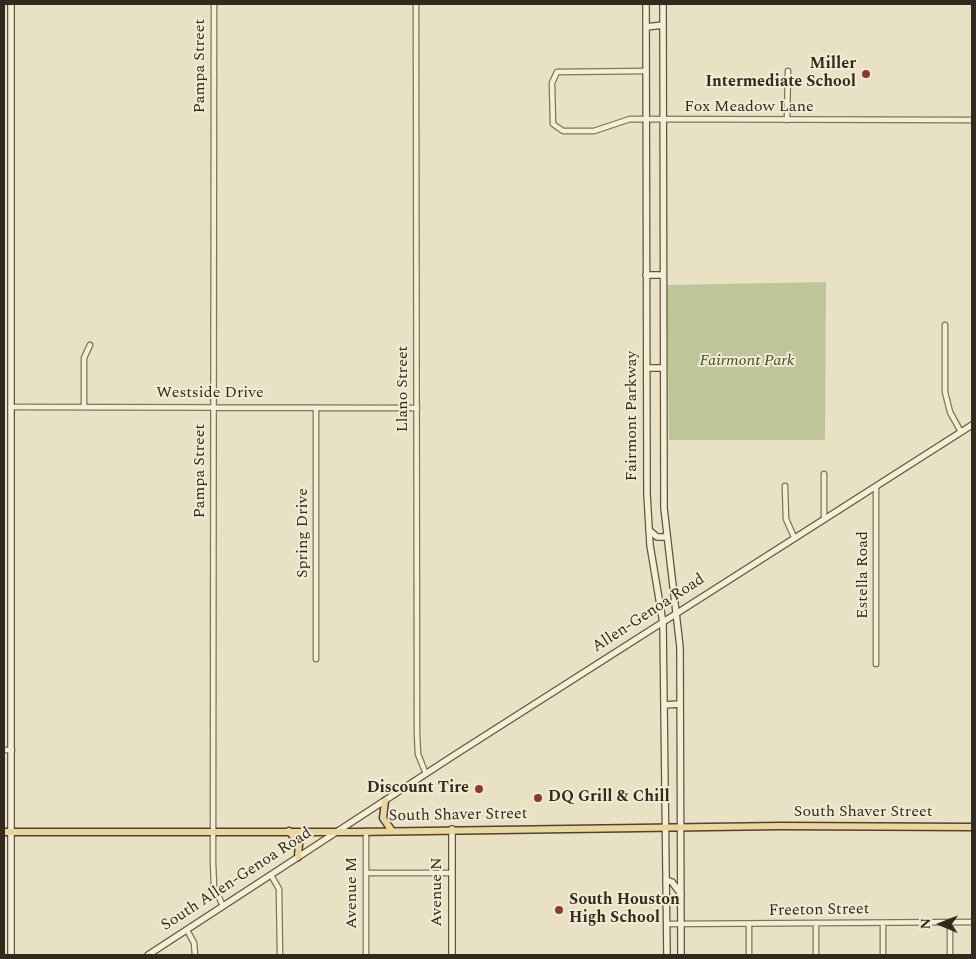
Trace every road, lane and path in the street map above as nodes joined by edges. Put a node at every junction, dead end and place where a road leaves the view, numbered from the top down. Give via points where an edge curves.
1 (11, 4) edge
2 (214, 4) edge
3 (416, 4) edge
4 (646, 4) edge
5 (663, 4) edge
6 (663, 25) junction
7 (646, 28) junction
8 (11, 34) junction
9 (4, 36) edge
10 (646, 71) junction
11 (788, 71) dead end
12 (646, 119) junction
13 (787, 120) junction
14 (972, 120) edge
15 (662, 121) junction
16 (646, 275) junction
17 (663, 275) junction
18 (945, 325) dead end
19 (90, 345) dead end
20 (647, 368) junction
21 (663, 368) junction
22 (4, 407) edge
23 (11, 407) junction
24 (84, 407) junction
25 (214, 407) junction
26 (316, 408) junction
27 (417, 408) junction
28 (972, 425) edge
29 (961, 432) junction
30 (824, 474) dead end
31 (785, 486) dead end
32 (876, 487) junction
33 (824, 518) junction
34 (649, 530) junction
35 (794, 537) junction
36 (667, 538) junction
37 (676, 614) junction
38 (663, 623) junction
39 (316, 659) dead end
40 (876, 664) dead end
41 (680, 704) junction
42 (664, 705) junction
43 (4, 750) edge
44 (12, 750) junction
45 (426, 774) junction
46 (385, 801) junction
47 (666, 827) junction
48 (680, 827) junction
49 (972, 827) edge
50 (340, 830) junction
51 (452, 830) junction
52 (213, 831) junction
53 (289, 831) junction
54 (366, 831) junction
55 (392, 831) junction
56 (4, 832) edge
57 (11, 832) junction
58 (298, 857) junction
59 (366, 873) junction
60 (452, 873) junction
61 (271, 875) junction
62 (666, 880) junction
63 (681, 894) junction
64 (223, 906) junction
65 (816, 922) junction
66 (950, 922) junction
67 (972, 922) edge
68 (883, 923) junction
69 (667, 924) junction
70 (681, 924) junction
71 (749, 924) junction
72 (187, 930) junction
73 (11, 955) edge
74 (148, 955) edge
75 (195, 955) edge
76 (280, 955) edge
77 (366, 955) edge
78 (452, 955) edge
79 (667, 955) edge
80 (680, 955) edge
81 (749, 955) edge
82 (816, 955) edge
83 (883, 955) edge
84 (950, 955) edge

1 - 8 main road
2 - 25 street, Pampa Street
3 - 27 street, Llano Street
4 - 7 main road, Fairmont Parkway
5 - 6 main road, Fairmont Parkway
6 - 7 main road
6 - 15 main road, Fairmont Parkway
7 - 10 main road, Fairmont Parkway
8 - 9 street
8 - 23 main road
10 - 12 main road, Fairmont Parkway
10 - 12 street, Fox Meadow Lane via 558,72 552,78 553,124 563,131 594,131 624,120
11 - 13 street
12 - 15 street, Fox Meadow Lane
12 - 16 main road, Fairmont Parkway
13 - 14 street, Fox Meadow Lane
13 - 15 street, Fox Meadow Lane
15 - 17 main road, Fairmont Parkway
16 - 17 main road
16 - 20 main road, Fairmont Parkway
17 - 21 main road, Fairmont Parkway
18 - 29 street via 946,398
19 - 24 street via 84,358
20 - 21 main road
20 - 34 main road, Fairmont Parkway
21 - 36 main road, Fairmont Parkway
22 - 23 main road, Westside Drive
23 - 24 street, Westside Drive
23 - 44 main road
24 - 25 street, Westside Drive
25 - 26 street, Westside Drive
25 - 52 street, Pampa Street
26 - 27 street, Westside Drive
26 - 39 street, Spring Drive
27 - 45 street, Llano Street via 417,734 418,754
28 - 29 main road, Allen-Genoa Road
29 - 32 main road, Allen-Genoa Road
30 - 33 street
31 - 35 street via 786,519
32 - 33 main road, Allen-Genoa Road
32 - 40 street, Estella Road
33 - 35 main road, Allen-Genoa Road
34 - 36 main road via 657,538
34 - 38 main road, Fairmont Parkway
35 - 37 main road, Allen-Genoa Road
36 - 37 main road, Fairmont Parkway
37 - 38 main road, Allen-Genoa Road
37 - 41 main road, Fairmont Parkway
38 - 42 main road, Fairmont Parkway
38 - 45 main road, Allen-Genoa Road
41 - 42 main road
41 - 48 main road, Fairmont Parkway
42 - 47 main road, Fairmont Parkway
43 - 44 street
44 - 57 main road
45 - 46 main road, Allen-Genoa Road
46 - 50 main road, Allen-Genoa Road
46 - 55 main road via 383,818
47 - 48 main road, South Shaver Street
47 - 51 main road, South Shaver Street
47 - 62 main road, Fairmont Parkway
48 - 49 main road, South Shaver Street
48 - 63 main road, Fairmont Parkway
50 - 53 main road, South Shaver Street
50 - 54 main road, South Shaver Street
50 - 58 main road, South Allen-Genoa Road
51 - 55 main road, South Shaver Street
51 - 60 main road, Avenue N
52 - 53 main road, South Shaver Street
52 - 57 main road, South Shaver Street
52 - 64 street, Pampa Street via 214,887
53 - 58 main road via 299,844
54 - 55 main road, South Shaver Street
54 - 59 street, Avenue M
56 - 57 main road, South Shaver Street
57 - 73 main road
58 - 61 main road, South Allen-Genoa Road
59 - 60 street
59 - 77 street, Avenue M
60 - 78 main road, Avenue N
61 - 64 main road, South Allen-Genoa Road
61 - 76 street via 279,889
62 - 63 main road via 672,882
62 - 69 main road, Fairmont Parkway
63 - 70 main road, Fairmont Parkway
64 - 72 main road, South Allen-Genoa Road
65 - 68 street, Freeton Street
65 - 71 street, Freeton Street
65 - 82 street
66 - 67 street, Freeton Street
66 - 68 street, Freeton Street
66 - 84 street
68 - 83 street
69 - 70 street, Freeton Street
69 - 79 main road, Fairmont Parkway
70 - 71 street, Freeton Street
70 - 80 main road, Fairmont Parkway
71 - 81 street
72 - 74 main road, South Allen-Genoa Road
72 - 75 street via 194,943

